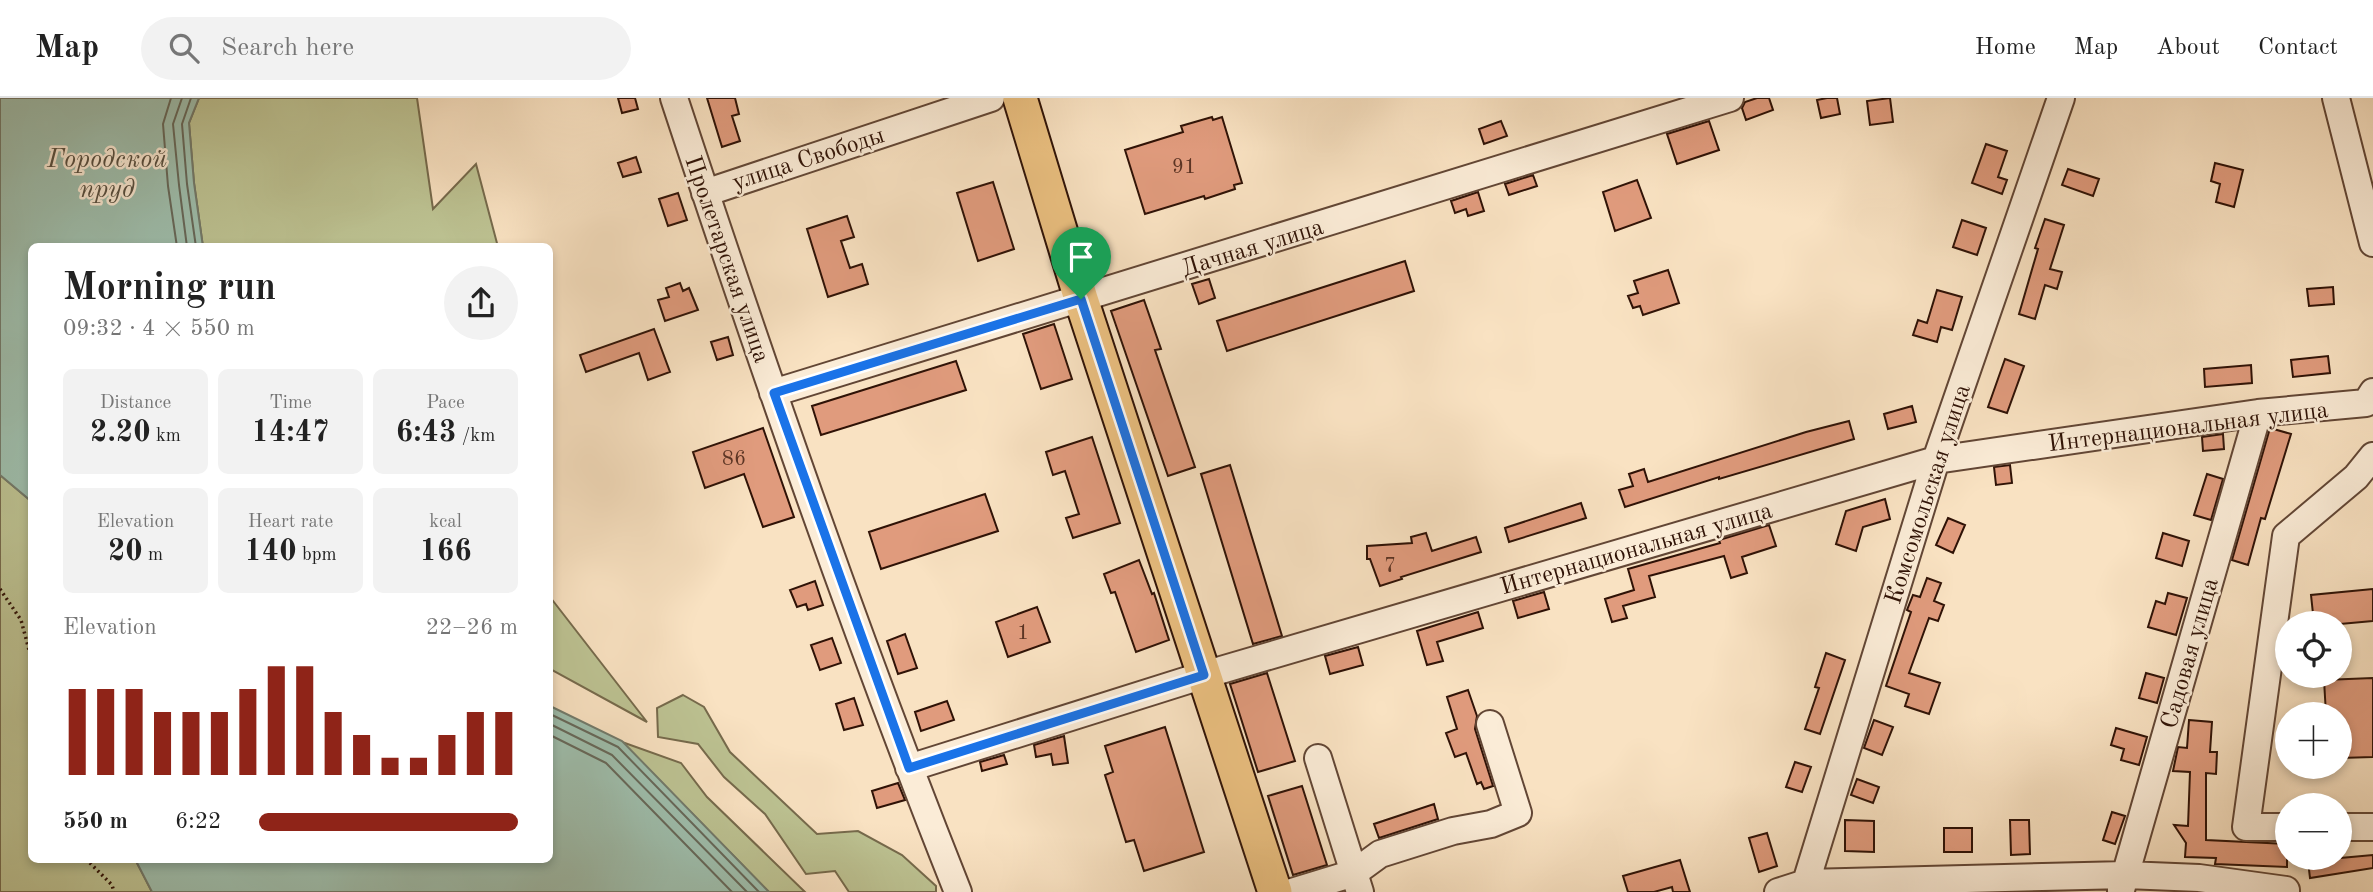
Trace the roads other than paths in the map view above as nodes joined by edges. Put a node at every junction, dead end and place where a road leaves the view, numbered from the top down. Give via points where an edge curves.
1 (674, 98) edge
2 (991, 98) edge
3 (1020, 98) edge
4 (1730, 98) edge
5 (2061, 98) edge
6 (2336, 98) edge
7 (705, 192) junction
8 (2373, 243) edge
9 (1081, 299) junction
10 (2373, 392) edge
11 (774, 393) junction
12 (2258, 413) junction
13 (2373, 456) edge
14 (1936, 460) junction
15 (2365, 483) edge
16 (1204, 675) junction
17 (1490, 724) dead end
18 (1318, 758) dead end
19 (909, 768) junction
20 (2275, 827) edge
21 (2352, 827) edge
22 (2373, 827) edge
23 (1357, 883) edge
24 (2123, 883) edge
25 (1804, 888) edge
26 (2286, 891) edge
27 (958, 892) edge
28 (1275, 892) edge
29 (1292, 892) edge
30 (1778, 892) edge

1 - 7 street, Пролетарская улица
2 - 7 street, улица Свободы
3 - 9 main road
4 - 9 street, Дачная улица
5 - 14 street, Комсомольская улица
6 - 8 street
7 - 11 street, Пролетарская улица
9 - 11 street, Дачная улица
9 - 16 main road
10 - 12 street, Интернациональная улица via 2366,403
11 - 19 street, Пролетарская улица
12 - 14 street, Интернациональная улица
12 - 24 street, Садовая улица
13 - 15 street
14 - 16 street, Интернациональная улица
14 - 25 street, Комсомольская улица
15 - 20 street via 2286,536 2246,827
16 - 19 street, Интернациональная улица
16 - 28 main road
17 - 23 street via 1518,813 1380,854
18 - 23 street
19 - 27 street, Пролетарская улица
21 - 22 street
23 - 29 street
24 - 25 street
24 - 26 street via 2199,878
25 - 30 street

